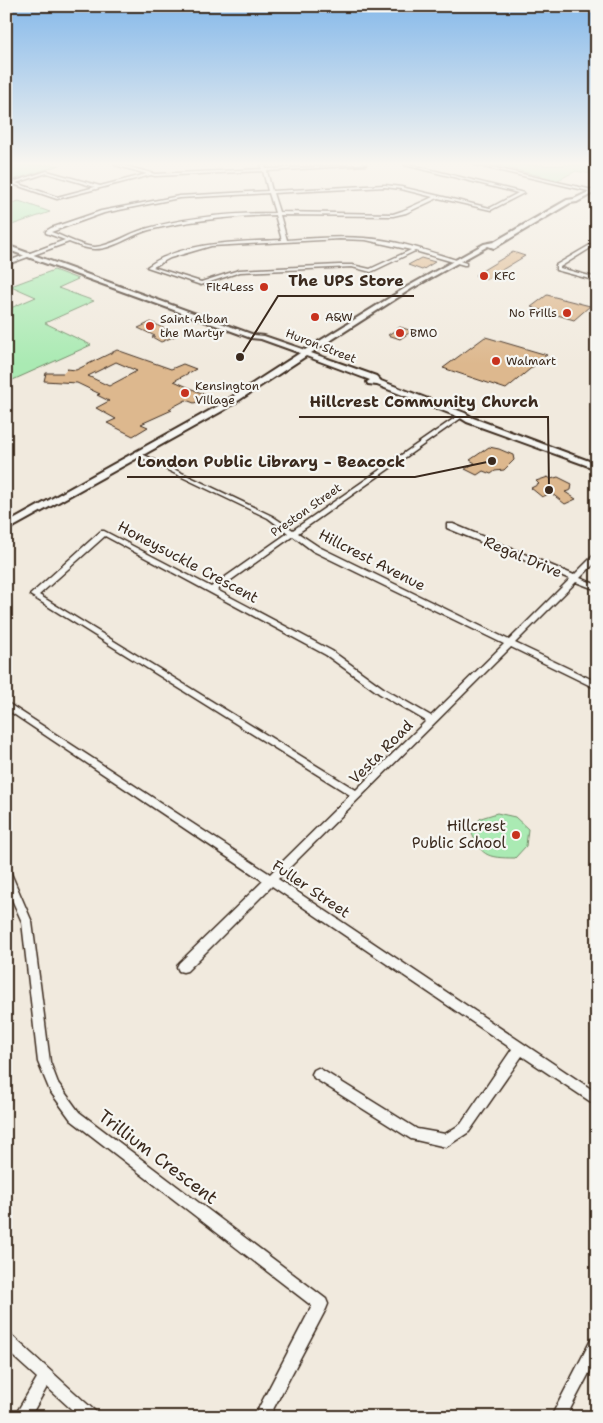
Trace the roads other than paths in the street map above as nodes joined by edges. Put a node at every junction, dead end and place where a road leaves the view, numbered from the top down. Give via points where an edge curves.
1 (49, 231) edge
2 (140, 231) edge
3 (282, 231) edge
4 (516, 231) edge
5 (69, 240) junction
6 (285, 240) junction
7 (597, 242) edge
8 (6, 247) edge
9 (414, 250) junction
10 (28, 255) junction
11 (461, 263) junction
12 (6, 264) edge
13 (597, 280) edge
14 (306, 356) junction
15 (462, 414) junction
16 (138, 454) junction
17 (597, 460) edge
18 (597, 467) edge
19 (450, 526) dead end
20 (6, 528) edge
21 (293, 533) junction
22 (597, 557) edge
23 (575, 578) junction
24 (597, 588) edge
25 (212, 590) junction
26 (510, 644) junction
27 (597, 686) edge
28 (6, 705) edge
29 (432, 721) junction
30 (357, 795) junction
31 (6, 874) edge
32 (271, 880) junction
33 (183, 967) dead end
34 (520, 1048) junction
35 (318, 1074) dead end
36 (597, 1100) edge
37 (6, 1340) edge
38 (597, 1342) edge
39 (46, 1376) junction
40 (21, 1417) edge
41 (91, 1417) edge
42 (261, 1417) edge
43 (558, 1417) edge

1 - 5 street
2 - 5 street via 94,248
3 - 6 street
4 - 11 main road
5 - 10 street
6 - 9 street via 366,239
6 - 9 street via 211,245 168,257 150,267 201,284 239,271 340,266 371,271
7 - 13 street via 558,266 558,269
8 - 10 main road, Huron Street
9 - 11 street
10 - 12 street
10 - 14 main road, Huron Street
11 - 14 main road
14 - 15 main road, Huron Street via 367,382 378,383
14 - 16 main road via 265,385 252,389
15 - 17 main road, Huron Street via 476,416
15 - 18 main road, Huron Street via 470,420
15 - 21 street, Preston Street
16 - 20 main road
16 - 21 street, Hillcrest Avenue via 270,517
19 - 23 street, Regal Drive
21 - 25 street, Preston Street
21 - 26 street, Hillcrest Avenue via 316,550
22 - 23 street, Vesta Road
23 - 24 street, Regal Drive
23 - 26 street, Vesta Road
25 - 29 street, Honeysuckle Crescent via 329,653 383,692
25 - 30 street, Honeysuckle Crescent via 104,533 34,596
26 - 27 street, Hillcrest Avenue
26 - 29 street, Vesta Road
28 - 32 street, Fuller Street
29 - 30 street, Vesta Road
30 - 32 street, Vesta Road
31 - 42 street, Trillium Crescent via 27,922 44,1062 54,1087 75,1116 321,1304
32 - 33 street, Vesta Road
32 - 34 street, Fuller Street
34 - 35 street via 465,1128 446,1141 415,1136
34 - 36 street, Fuller Street
37 - 39 street
38 - 43 street
39 - 40 street
39 - 41 street

